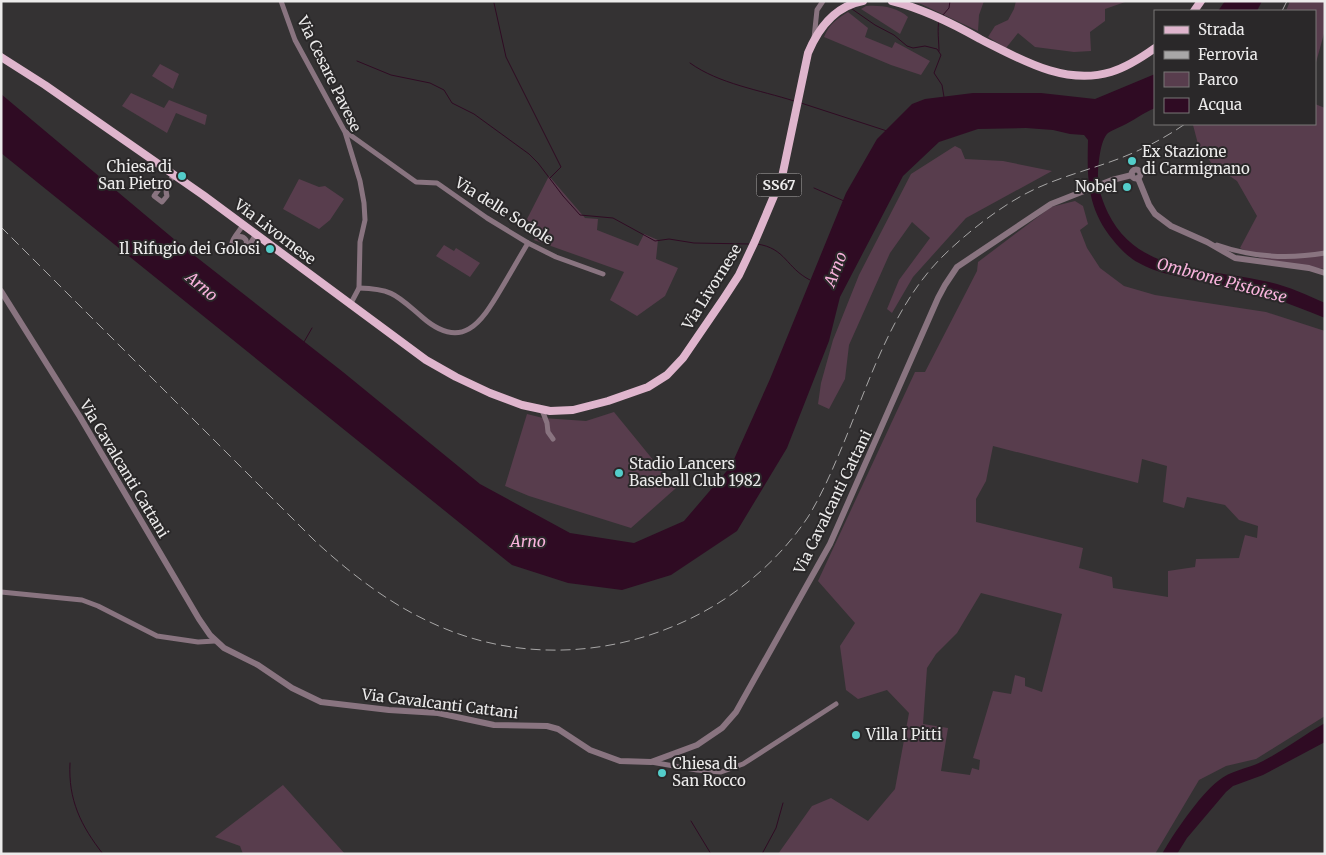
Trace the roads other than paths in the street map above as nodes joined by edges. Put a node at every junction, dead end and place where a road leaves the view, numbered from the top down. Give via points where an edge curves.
1 (281, 1) edge
2 (822, 1) edge
3 (863, 1) edge
4 (892, 1) edge
5 (814, 38) junction
6 (1154, 49) edge
7 (1, 57) edge
8 (345, 132) junction
9 (174, 175) junction
10 (167, 184) dead end
11 (243, 225) junction
12 (256, 234) junction
13 (232, 241) junction
14 (1207, 242) junction
15 (528, 243) junction
16 (246, 248) junction
17 (1325, 253) edge
18 (1325, 273) edge
19 (603, 274) dead end
20 (359, 288) junction
21 (1, 291) edge
22 (350, 304) junction
23 (542, 410) junction
24 (556, 411) junction
25 (547, 423) junction
26 (553, 439) dead end
27 (1, 592) edge
28 (215, 641) junction
29 (836, 704) dead end
30 (651, 762) junction

1 - 8 street, Via Cesare Pavese via 295,40
2 - 5 street via 817,10
3 - 5 main road, Via Livornese / SS67 via 843,8
4 - 6 main road via 942,19 1010,55 1052,72 1089,75 1110,72
5 - 24 main road, Via Livornese / SS67 via 777,190 739,274 690,347 672,370 654,384 583,408
7 - 9 main road, Via Livornese
8 - 15 street, Via delle Sodole via 416,182 437,183
8 - 20 street, Via Cesare Pavese via 364,203
9 - 10 street
9 - 11 main road, Via Livornese
11 - 12 main road, Via Livornese
11 - 13 street
12 - 16 street
12 - 22 main road, Via Livornese
13 - 16 street via 231,248 235,252
13 - 16 street via 238,236 243,237 247,242
14 - 17 street via 1246,253 1291,256
14 - 18 street via 1235,258
14 - 30 street, Via Cavalcanti Cattani via 1164,222 1149,205 1135,176 1112,180 1051,204 957,267 938,298 830,544 736,712 722,728 697,745
15 - 19 street, Via delle Sodole
15 - 20 street via 486,313 467,330 443,331 433,327 398,296 378,288
20 - 22 street, Via Cesare Pavese
21 - 28 street, Via Cavalcanti Cattani
22 - 23 main road, Via Livornese via 426,360 456,377 510,401
23 - 24 main road, Via Livornese
23 - 25 street
24 - 25 street
25 - 26 street
27 - 28 street via 82,600 156,636
28 - 30 street, Via Cavalcanti Cattani via 300,693 321,702 438,713 494,725 547,726 605,757
29 - 30 street via 743,764 721,772

